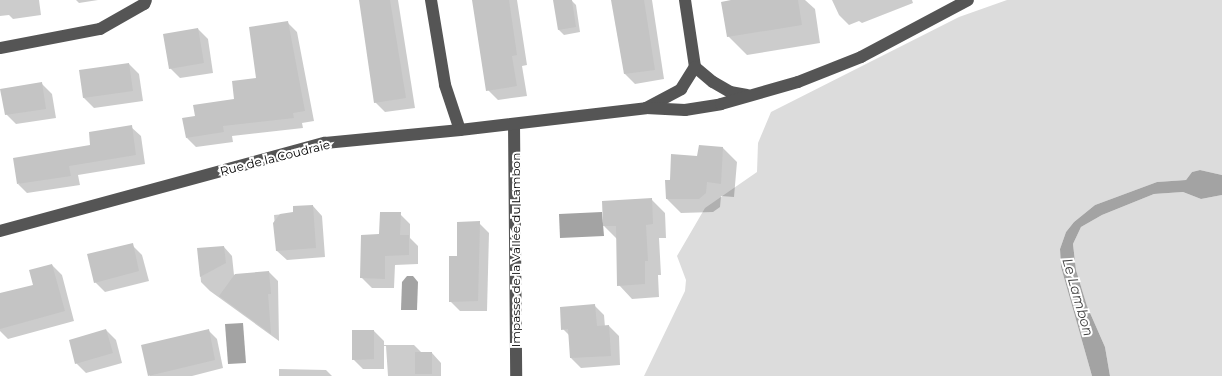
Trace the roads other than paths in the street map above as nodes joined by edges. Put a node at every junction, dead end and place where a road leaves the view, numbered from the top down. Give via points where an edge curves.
1 (146, 0) edge
2 (432, 0) edge
3 (685, 0) edge
4 (961, 2) edge
5 (0, 48) edge
6 (696, 67) junction
7 (749, 95) junction
8 (646, 108) junction
9 (514, 124) junction
10 (460, 130) junction
11 (0, 231) edge
12 (516, 376) edge

1 - 5 street via 100,29
2 - 10 street via 445,85
3 - 6 street
4 - 7 street, Rue de la Coudraie via 861,57 798,82
6 - 7 street, Rue de la Coudraie via 730,92
6 - 8 street, Rue de la Coudraie via 681,89
7 - 8 street, Rue de la Coudraie via 685,110
8 - 9 street, Rue de la Coudraie
9 - 10 street, Rue de la Coudraie
9 - 12 street, Impasse de la Vallée du Lambon
10 - 11 street, Rue de la Coudraie via 325,143

